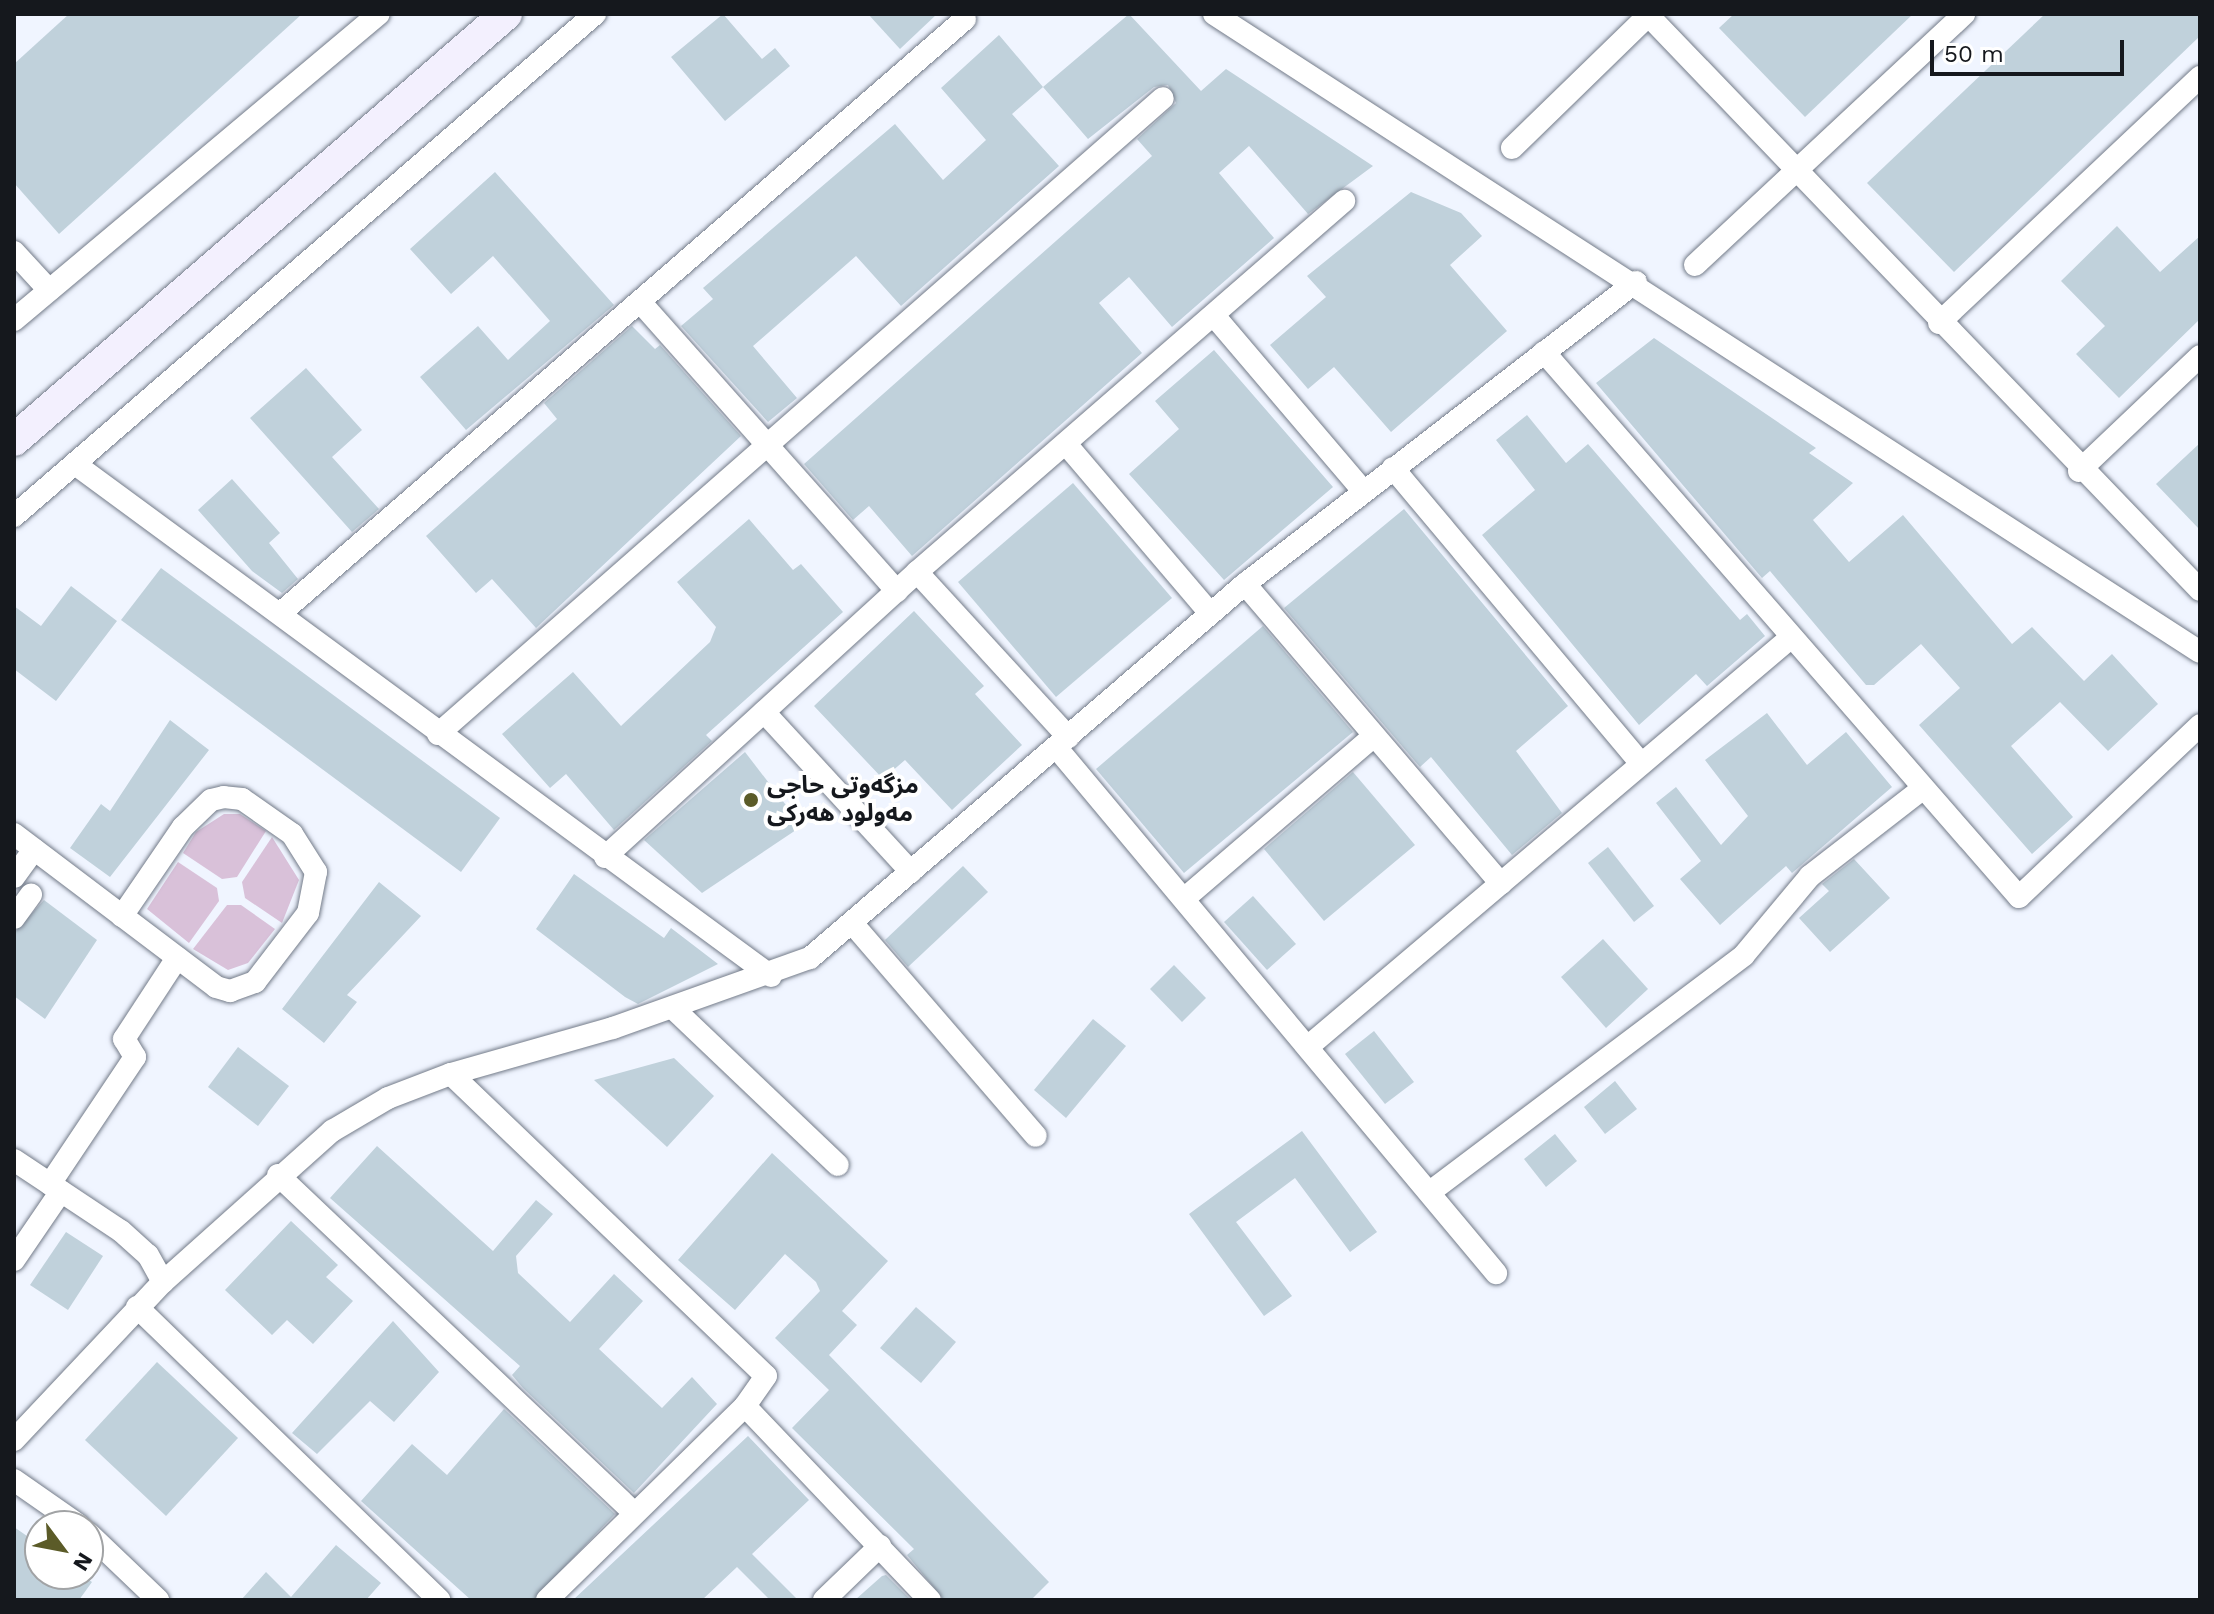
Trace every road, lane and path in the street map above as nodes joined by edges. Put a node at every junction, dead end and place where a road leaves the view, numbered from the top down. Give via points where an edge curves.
1 (379, 14) edge
2 (506, 14) edge
3 (595, 14) edge
4 (1214, 14) edge
5 (1648, 14) edge
6 (1964, 14) edge
7 (965, 19) dead end
8 (2200, 77) edge
9 (1163, 98) dead end
10 (1512, 148) dead end
11 (1796, 172) junction
12 (1344, 201) dead end
13 (14, 252) edge
14 (1695, 265) dead end
15 (1636, 282) junction
16 (49, 290) junction
17 (642, 304) junction
18 (1216, 318) junction
19 (14, 320) edge
20 (1939, 323) junction
21 (1544, 352) junction
22 (2200, 356) edge
23 (14, 440) edge
24 (1066, 444) junction
25 (763, 448) junction
26 (75, 464) junction
27 (1393, 468) junction
28 (2079, 471) junction
29 (1363, 491) junction
30 (14, 516) edge
31 (917, 572) junction
32 (1245, 584) junction
33 (2200, 590) edge
34 (897, 591) junction
35 (283, 611) junction
36 (1210, 613) junction
37 (1788, 640) junction
38 (2200, 652) edge
39 (764, 712) junction
40 (2200, 725) edge
41 (438, 734) junction
42 (1374, 736) junction
43 (1062, 742) junction
44 (1641, 764) junction
45 (1922, 789) junction
46 (14, 834) edge
47 (34, 849) junction
48 (605, 857) junction
49 (911, 872) junction
50 (14, 877) edge
51 (1501, 884) junction
52 (31, 895) dead end
53 (1185, 898) junction
54 (122, 916) junction
55 (14, 918) edge
56 (852, 923) junction
57 (177, 958) junction
58 (771, 976) junction
59 (674, 1009) junction
60 (1310, 1045) junction
61 (451, 1074) junction
62 (1036, 1136) dead end
63 (14, 1160) edge
64 (838, 1165) dead end
65 (278, 1175) junction
66 (56, 1188) junction
67 (1430, 1192) junction
68 (14, 1260) edge
69 (1496, 1273) dead end
70 (163, 1282) junction
71 (137, 1307) junction
72 (745, 1406) junction
73 (14, 1440) edge
74 (14, 1480) edge
75 (57, 1510) edge
76 (633, 1512) junction
77 (880, 1546) junction
78 (104, 1548) edge
79 (158, 1600) edge
80 (439, 1600) edge
81 (547, 1600) edge
82 (824, 1600) edge
83 (930, 1600) edge

1 - 16 street
2 - 23 street
3 - 26 street
4 - 15 street
5 - 10 street
5 - 11 street
6 - 11 street
7 - 17 street
8 - 20 street
9 - 25 street
11 - 14 street
11 - 20 street
12 - 18 street
13 - 16 street
15 - 21 street
15 - 38 street
16 - 19 street
17 - 25 street
17 - 35 street
18 - 24 street
18 - 29 street
20 - 28 street
21 - 27 street
21 - 37 street
22 - 28 street
24 - 31 street
24 - 36 street
25 - 34 street
25 - 41 street
26 - 30 street
26 - 35 street
27 - 29 street
27 - 44 street
28 - 33 street
29 - 32 street
31 - 34 street
31 - 43 street
32 - 36 street
32 - 42 street
34 - 39 street
35 - 41 street
36 - 43 street
37 - 44 street
37 - 45 street
39 - 48 street
39 - 49 street
40 - 45 street via 2019,897
41 - 48 street
42 - 51 street
42 - 53 street
43 - 49 street
43 - 53 street
44 - 51 street
45 - 67 street via 1810,876 1744,955
46 - 47 street
47 - 50 street
47 - 54 street
48 - 58 street
49 - 56 street
51 - 60 street
52 - 55 street
53 - 60 street
54 - 57 street
54 - 57 street via 183,827 211,800 242,799 292,834 316,872 314,897 255,982 230,991 216,987
56 - 58 street via 810,958
56 - 62 street
57 - 66 street via 124,1039 135,1057
58 - 59 street
59 - 61 street
59 - 64 street
60 - 67 street
61 - 65 street via 388,1098 332,1131
61 - 72 street via 762,1367 762,1386
63 - 66 street
65 - 70 street
65 - 76 street
66 - 68 street
66 - 70 street via 139,1247
67 - 69 street
70 - 71 street
71 - 73 street
71 - 80 street
72 - 76 street
72 - 77 street
74 - 75 street
76 - 81 street
77 - 82 street
77 - 83 street
78 - 79 street

